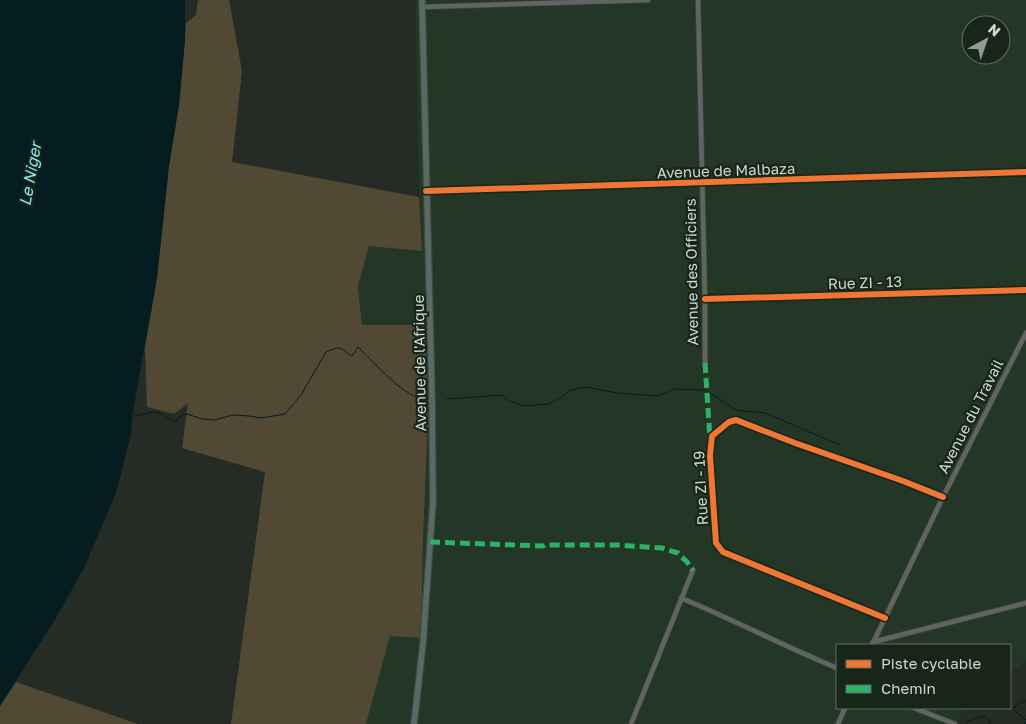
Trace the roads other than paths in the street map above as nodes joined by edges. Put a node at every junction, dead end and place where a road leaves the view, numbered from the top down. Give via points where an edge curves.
1 (648, 0) edge
2 (698, 0) edge
3 (598, 1) edge
4 (422, 3) edge
5 (1026, 172) edge
6 (702, 183) junction
7 (426, 192) junction
8 (1026, 290) edge
9 (705, 299) junction
10 (1026, 333) edge
11 (705, 363) dead end
12 (943, 497) junction
13 (693, 570) dead end
14 (682, 598) junction
15 (1026, 604) edge
16 (885, 618) junction
17 (872, 644) edge
18 (836, 668) edge
19 (845, 709) edge
20 (917, 709) edge
21 (414, 724) edge
22 (631, 724) edge
23 (838, 724) edge
24 (955, 724) edge

1 - 3 street
2 - 6 street, Avenue des Officiers
3 - 4 street
4 - 7 main road, Avenue de l'Afrique
5 - 6 street, Avenue de Malbaza
6 - 7 street, Avenue de Malbaza
6 - 9 street, Avenue des Officiers
7 - 21 main road, Avenue de l'Afrique via 433,502
8 - 9 street, Rue ZI - 13
9 - 11 street, Avenue des Officiers
10 - 12 street, Avenue du Travail
12 - 16 street, Avenue du Travail
12 - 16 street, Rue ZI - 19 via 736,420 712,436 710,456 716,543 723,552
13 - 14 street
14 - 18 street
14 - 22 street
15 - 17 street
16 - 17 street, Avenue du Travail
19 - 23 street
20 - 24 street

